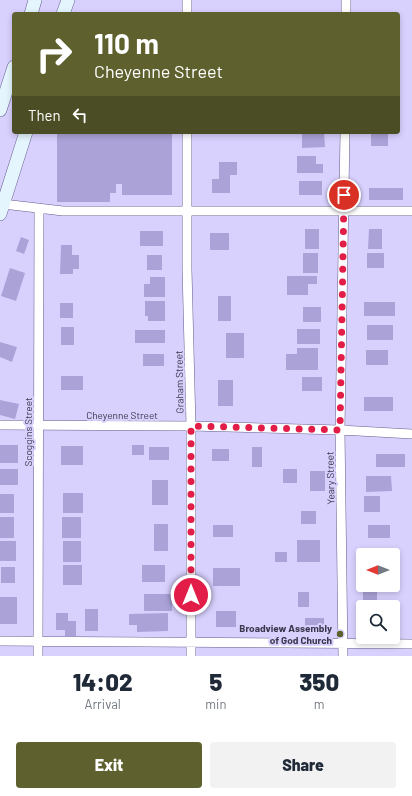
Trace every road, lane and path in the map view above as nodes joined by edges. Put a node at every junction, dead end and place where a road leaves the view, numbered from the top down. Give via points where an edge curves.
1 (35, 0) edge
2 (68, 0) edge
3 (186, 0) edge
4 (346, 0) edge
5 (32, 12) edge
6 (64, 12) edge
7 (187, 12) edge
8 (346, 12) edge
9 (12, 72) edge
10 (3, 93) edge
11 (0, 110) edge
12 (25, 134) edge
13 (187, 134) edge
14 (345, 134) edge
15 (2, 209) edge
16 (39, 209) junction
17 (187, 210) junction
18 (344, 210) junction
19 (412, 211) edge
20 (0, 425) edge
21 (39, 426) junction
22 (191, 426) junction
23 (340, 430) junction
24 (412, 434) edge
25 (0, 641) edge
26 (38, 642) junction
27 (191, 642) junction
28 (343, 643) junction
29 (412, 644) edge
30 (38, 656) edge
31 (192, 656) edge
32 (343, 656) edge

1 - 5 main road
2 - 6 main road
3 - 7 street
4 - 8 street
9 - 10 main road
10 - 11 main road
12 - 15 main road
13 - 17 street, Graham Street
14 - 18 street, Yeary Street
15 - 16 street
16 - 17 street
16 - 21 street, Scoggins Street
17 - 18 street
17 - 22 street, Graham Street
18 - 19 street
18 - 23 street, Yeary Street
20 - 21 street, Cheyenne Street
21 - 22 street, Cheyenne Street
21 - 26 street, Scoggins Street
22 - 23 street, Cheyenne Street
22 - 27 street, Graham Street
23 - 24 street, Cheyenne Street
23 - 28 street, Yeary Street
25 - 26 street
26 - 27 street
26 - 30 street, Scoggins Street
27 - 28 street
27 - 31 street, Graham Street
28 - 29 street
28 - 32 street, Yeary Street

